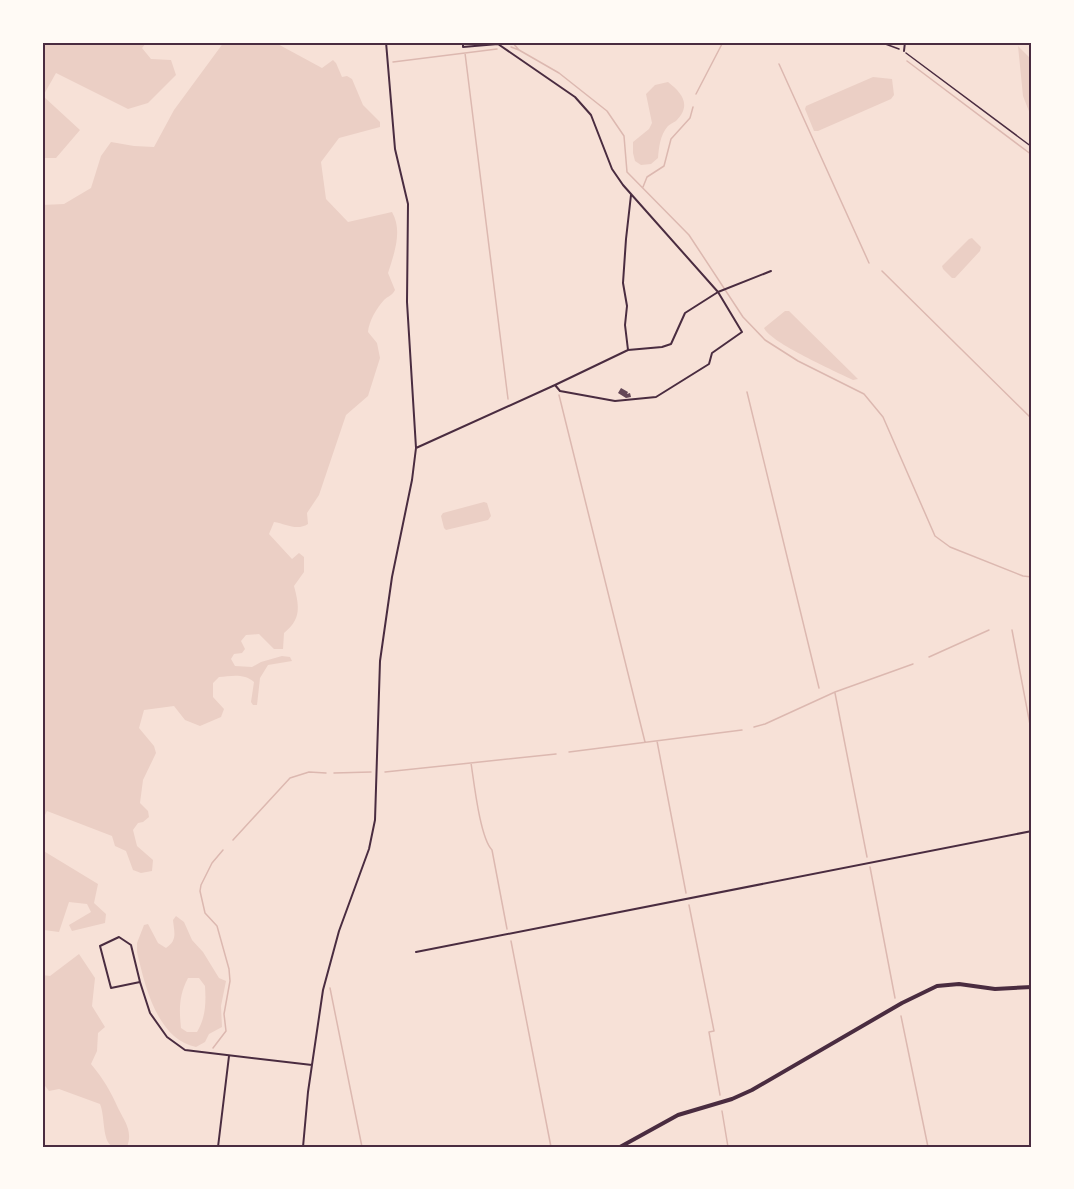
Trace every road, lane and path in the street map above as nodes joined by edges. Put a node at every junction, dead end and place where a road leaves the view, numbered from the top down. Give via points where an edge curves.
1 (386, 42) edge
2 (463, 42) edge
3 (880, 42) edge
4 (904, 42) edge
5 (904, 51) junction
6 (1032, 147) edge
7 (631, 195) junction
8 (771, 271) dead end
9 (718, 292) junction
10 (628, 350) junction
11 (555, 385) junction
12 (416, 448) junction
13 (1032, 831) edge
14 (416, 952) dead end
15 (140, 982) junction
16 (1032, 987) edge
17 (229, 1056) junction
18 (312, 1065) junction
19 (218, 1147) edge
20 (303, 1147) edge
21 (620, 1147) edge

1 - 12 street via 395,149 408,204 407,302
2 - 7 street via 463,47 498,44 575,97 591,115 612,169
3 - 5 path
4 - 5 street
5 - 6 path
7 - 9 street
7 - 10 street via 623,283
8 - 9 street
9 - 10 street via 685,313 670,344
9 - 11 street via 742,332 712,353 709,364 656,397 615,401 560,391
10 - 11 street
11 - 12 street
12 - 18 street via 380,661 375,820 323,990
13 - 14 street
15 - 15 street via 111,988 100,946 119,937 131,945
15 - 17 street via 150,1013 167,1037 185,1050
16 - 21 main road via 937,986 752,1089 678,1115
17 - 18 street
17 - 19 street
18 - 20 street

